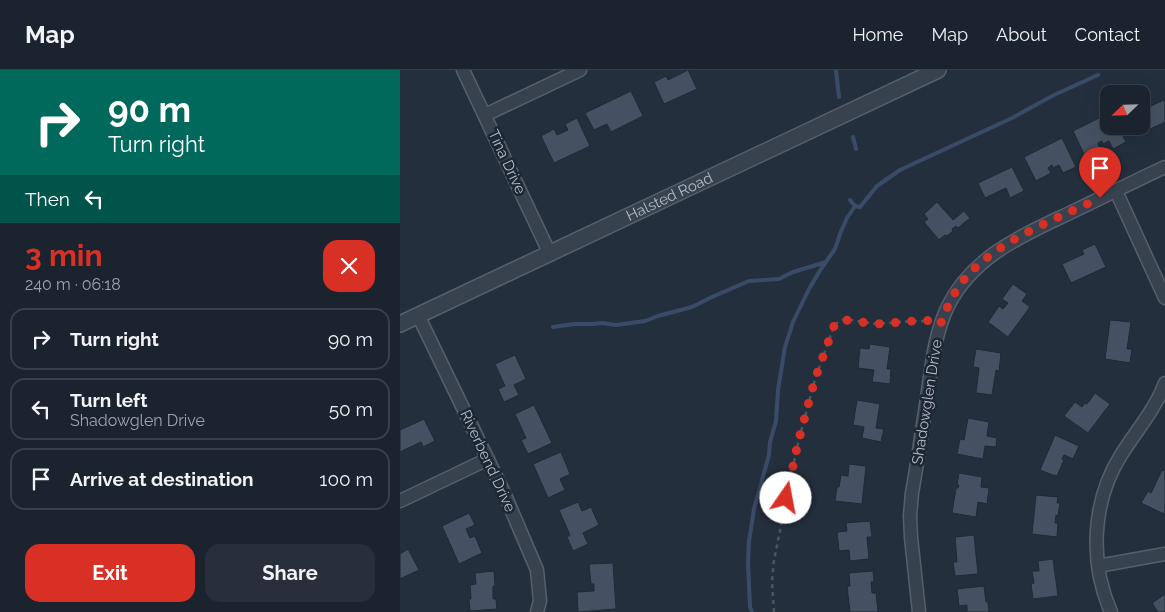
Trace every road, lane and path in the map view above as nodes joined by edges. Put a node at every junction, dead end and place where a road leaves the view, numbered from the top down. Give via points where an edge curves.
1 (463, 70) edge
2 (580, 70) edge
3 (938, 70) edge
4 (485, 115) junction
5 (1165, 167) edge
6 (1116, 191) junction
7 (550, 254) junction
8 (1165, 298) edge
9 (418, 315) junction
10 (400, 324) edge
11 (940, 325) junction
12 (1165, 383) edge
13 (488, 459) junction
14 (400, 501) edge
15 (1165, 554) edge
16 (1098, 566) junction
17 (538, 612) edge
18 (774, 612) edge
19 (919, 612) edge
20 (1111, 612) edge

1 - 4 street, Tina Drive
2 - 4 street
3 - 7 street, Halsted Road
4 - 7 street, Tina Drive
5 - 6 street, Shadowglen Drive
6 - 8 street
6 - 11 street, Shadowglen Drive via 1006,244 992,254 967,276
7 - 9 street, Halsted Road
9 - 10 street, Halsted Road
9 - 13 street, Riverbend Drive
11 - 18 path via 926,320 876,324 845,320 834,326 815,379 796,452 774,560
11 - 19 street, Shadowglen Drive via 910,516
12 - 16 street via 1156,404 1113,469 1103,495 1096,537
13 - 14 street
13 - 17 street, Riverbend Drive via 537,570
15 - 16 street
16 - 20 street

